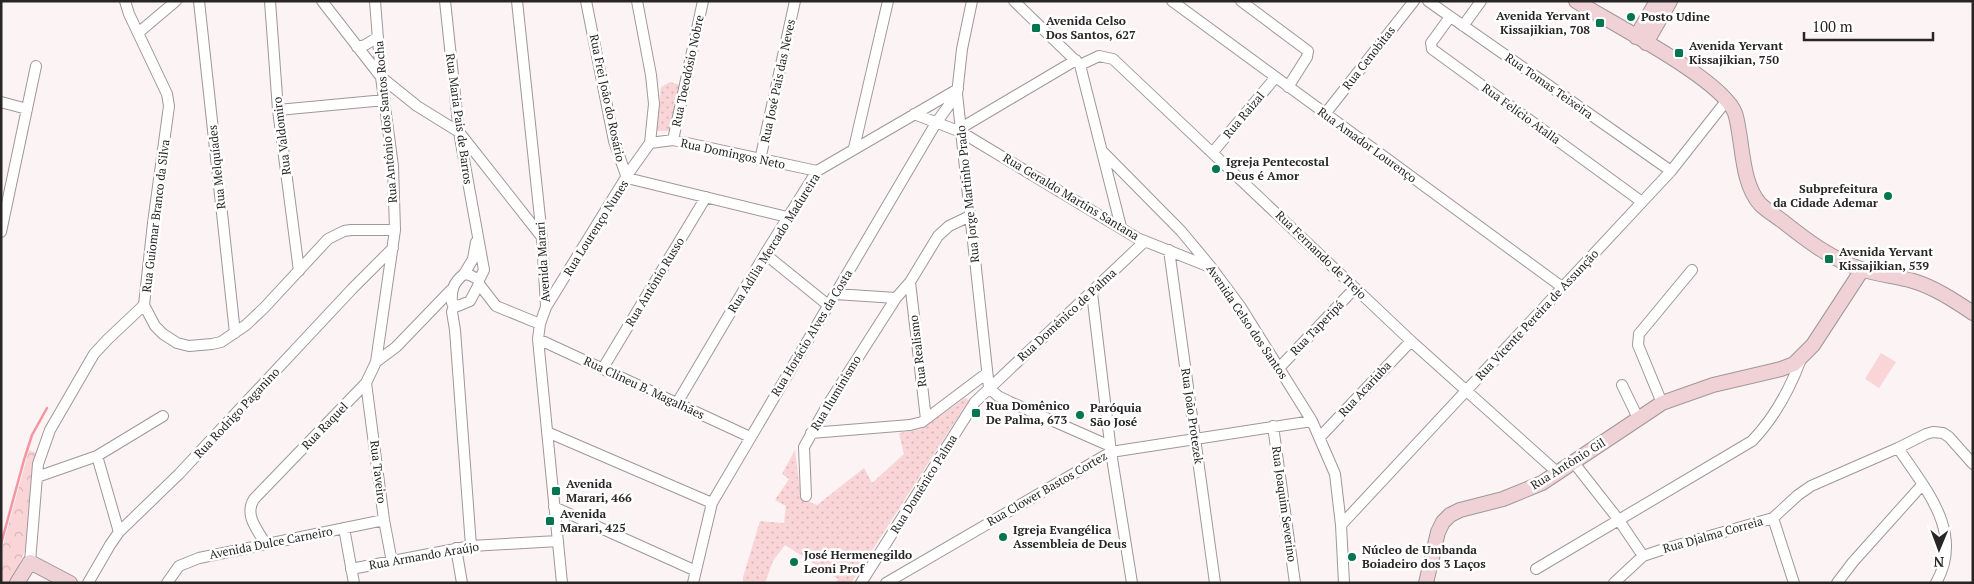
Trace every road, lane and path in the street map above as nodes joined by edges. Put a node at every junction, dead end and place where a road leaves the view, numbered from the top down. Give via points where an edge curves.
1 (126, 1) edge
2 (176, 1) edge
3 (199, 1) edge
4 (270, 1) edge
5 (322, 1) edge
6 (375, 1) edge
7 (444, 1) edge
8 (517, 1) edge
9 (586, 1) edge
10 (637, 1) edge
11 (703, 1) edge
12 (795, 1) edge
13 (888, 1) edge
14 (972, 1) edge
15 (1014, 1) edge
16 (1172, 1) edge
17 (1241, 1) edge
18 (1414, 1) edge
19 (1428, 1) edge
20 (1481, 1) edge
21 (1576, 1) edge
22 (1657, 1) edge
23 (1670, 1) edge
24 (1450, 17) junction
25 (1463, 26) junction
26 (138, 33) junction
27 (378, 37) junction
28 (1641, 40) junction
29 (357, 46) junction
30 (1078, 62) junction
31 (36, 66) dead end
32 (382, 77) junction
33 (1275, 78) junction
34 (1288, 87) junction
35 (958, 92) junction
36 (385, 100) junction
37 (1727, 100) junction
38 (1, 102) edge
39 (27, 109) junction
40 (278, 110) junction
41 (914, 114) junction
42 (1325, 114) junction
43 (936, 123) junction
44 (961, 130) junction
45 (459, 132) junction
46 (673, 140) junction
47 (650, 143) junction
48 (854, 148) junction
49 (1102, 151) junction
50 (1213, 152) junction
51 (760, 160) junction
52 (817, 171) junction
53 (1671, 171) junction
54 (627, 178) junction
55 (706, 196) junction
56 (1642, 202) junction
57 (970, 216) junction
58 (788, 217) junction
59 (1121, 227) junction
60 (395, 230) junction
61 (1181, 231) junction
62 (1, 232) edge
63 (478, 236) junction
64 (542, 237) junction
65 (1144, 242) junction
66 (393, 248) junction
67 (1169, 250) junction
68 (765, 254) junction
69 (1211, 267) junction
70 (1692, 270) dead end
71 (1862, 270) junction
72 (299, 271) junction
73 (464, 274) junction
74 (479, 282) junction
75 (910, 282) junction
76 (1562, 287) junction
77 (1355, 288) junction
78 (452, 290) junction
79 (1092, 293) junction
80 (835, 294) junction
81 (896, 298) junction
82 (456, 304) junction
83 (144, 305) junction
84 (828, 305) junction
85 (546, 307) junction
86 (1973, 314) edge
87 (426, 317) junction
88 (540, 324) junction
89 (235, 333) junction
90 (538, 339) junction
91 (1411, 341) junction
92 (1801, 358) junction
93 (376, 362) junction
94 (603, 368) junction
95 (1279, 368) junction
96 (987, 373) junction
97 (366, 383) junction
98 (1622, 385) dead end
99 (989, 388) junction
100 (1466, 391) junction
101 (677, 403) junction
102 (1662, 403) junction
103 (163, 416) dead end
104 (1638, 418) junction
105 (926, 419) junction
106 (1312, 421) junction
107 (1273, 426) junction
108 (547, 432) junction
109 (811, 432) junction
110 (750, 437) junction
111 (1320, 437) junction
112 (1195, 438) junction
113 (1898, 448) junction
114 (1110, 449) junction
115 (97, 456) junction
116 (1574, 463) junction
117 (1973, 464) edge
118 (1558, 473) junction
119 (37, 477) junction
120 (1922, 485) junction
121 (806, 496) dead end
122 (712, 503) junction
123 (554, 507) junction
124 (1773, 518) junction
125 (1618, 519) junction
126 (384, 520) junction
127 (1341, 524) junction
128 (344, 528) junction
129 (119, 532) junction
130 (558, 541) junction
131 (265, 543) junction
132 (471, 546) junction
133 (456, 548) junction
134 (1643, 556) junction
135 (30, 562) junction
136 (392, 562) junction
137 (352, 569) junction
138 (1536, 569) dead end
139 (696, 571) junction
140 (863, 582) edge
141 (17, 583) edge
142 (70, 583) edge
143 (88, 583) edge
144 (167, 583) edge
145 (354, 583) edge
146 (462, 583) edge
147 (562, 583) edge
148 (693, 583) edge
149 (886, 583) edge
150 (1132, 583) edge
151 (1215, 583) edge
152 (1295, 583) edge
153 (1344, 583) edge
154 (1426, 583) edge
155 (1614, 583) edge
156 (1794, 583) edge
157 (1837, 583) edge
158 (1936, 583) edge

1 - 26 street, Rua Guiomar Branco da Silva
2 - 26 street
3 - 89 street, Rua Melquíades
4 - 40 street, Rua Valdomiro
5 - 29 street
6 - 27 street, Rua Antônio dos Santos Rocha
7 - 45 street, Rua Maria Pais de Barros
8 - 64 street, Avenida Marari
9 - 54 street, Rua Frei João do Rosário via 614,141
10 - 47 street, Rua Lourenço Nunes via 654,104
11 - 46 street, Rua Toeodósio Nobre
12 - 51 street, Rua José Pais das Neves
13 - 48 street
14 - 35 street, Rua Jorge Martinho Prado via 962,49
15 - 30 street
16 - 33 street, Rua Amador Lourenço
17 - 34 street via 1308,51 1308,57
18 - 42 street, Rua Cenobitas
19 - 24 street, Rua Tomas Teixeira
20 - 25 street
21 - 28 street
22 - 28 street
23 - 28 street
24 - 25 street, Rua Tomas Teixeira
24 - 56 street, Rua Felício Atalla via 1431,43 1432,49
25 - 53 street, Rua Tomas Teixeira
26 - 83 street, Rua Guiomar Branco da Silva via 167,94 169,106
27 - 29 street
27 - 32 street, Rua Antônio dos Santos Rocha
28 - 37 street via 1708,83
29 - 32 street
30 - 44 street, Rua Fernando de Trejo
30 - 49 street
30 - 50 street, Rua Fernando de Trejo via 1099,56 1113,59
31 - 39 street
32 - 36 street, Rua Antônio dos Santos Rocha
32 - 45 street via 417,106
33 - 34 street, Rua Amador Lourenço
33 - 50 street, Rua Raizal
34 - 42 street, Rua Amador Lourenço
35 - 41 street, Rua Adília Mercado Madureira
35 - 43 street, Rua Horácio Alves da Costa
35 - 44 street, Rua Jorge Martinho Prado
36 - 40 street
36 - 60 street, Rua Antônio dos Santos Rocha
37 - 53 street, Rua Vicente Pereira de Assunção
37 - 71 street via 1735,113 1751,188 1760,204 1812,244
38 - 39 street
39 - 62 street
40 - 72 street, Rua Valdomiro
41 - 43 street, Rua Geraldo Martins Santana
41 - 48 street, Rua Adília Mercado Madureira
42 - 76 street, Rua Amador Lourenço
43 - 44 street, Rua Geraldo Martins Santana
43 - 80 street, Rua Horácio Alves da Costa
44 - 57 street, Rua Jorge Martinho Prado
44 - 59 street, Rua Geraldo Martins Santana
45 - 63 street, Rua Maria Pais de Barros
45 - 64 street
46 - 47 street, Rua Domingos Neto
46 - 51 street, Rua Domingos Neto
47 - 54 street, Rua Lourenço Nunes
48 - 52 street, Rua Adília Mercado Madureira
49 - 59 street
49 - 61 street, Avenida Celso dos Santos
50 - 77 street, Rua Fernando de Trejo
51 - 52 street, Rua Domingos Neto
52 - 58 street, Rua Adília Mercado Madureira
53 - 56 street, Rua Vicente Pereira de Assunção
54 - 55 street, Rua Frei João do Rosário
54 - 85 street, Rua Lourenço Nunes
55 - 58 street, Rua Frei João do Rosário
55 - 94 street, Rua Antônio Russo
56 - 76 street, Rua Vicente Pereira de Assunção
57 - 75 street, Rua Iluminismo via 949,226 938,236
57 - 96 street, Rua Jorge Martinho Prado
58 - 68 street, Rua Adília Mercado Madureira
59 - 65 street, Rua Geraldo Martins Santana
60 - 66 street, Rua Antônio dos Santos Rocha
60 - 72 street, Rua Guiomar Branco da Silva via 360,229 338,234 328,239
61 - 67 street
61 - 69 street, Avenida Celso dos Santos
63 - 73 street, Rua Maria Pais de Barros via 473,259
63 - 74 street, Rua Maria Pais de Barros via 484,270
64 - 85 street, Avenida Marari
65 - 67 street, Rua Geraldo Martins Santana
65 - 79 street, Rua Domênico de Palma
66 - 93 street, Rua Antônio dos Santos Rocha
66 - 129 street, Rua Rodrigo Paganino via 180,474
67 - 69 street, Rua Geraldo Martins Santana
67 - 112 street, Rua João Protezek
68 - 84 street
68 - 101 street, Rua Adília Mercado Madureira
69 - 95 street, Avenida Celso dos Santos
70 - 102 street via 1639,334 1638,345
71 - 86 street via 1914,281
71 - 92 street, Rua Antônio Gil
72 - 89 street, Rua Guiomar Branco da Silva
73 - 74 street
73 - 78 street via 455,281
74 - 82 street via 470,301
74 - 88 street via 496,306
75 - 81 street, Rua Iluminismo
75 - 105 street, Rua Realismo
76 - 100 street, Rua Vicente Pereira de Assunção
77 - 91 street, Rua Fernando de Trejo
77 - 95 street, Rua Taperipá
78 - 82 street
78 - 87 street, Rua Raquel
79 - 99 street, Rua Domênico de Palma
79 - 114 street
80 - 81 street
80 - 84 street, Rua Horácio Alves da Costa
81 - 109 street, Rua Iluminismo
82 - 87 street, Rua Raquel
82 - 132 street via 455,330
83 - 89 street, Rua Guiomar Branco da Silva via 155,326 177,343 189,346 212,344
83 - 119 street via 108,338 89,362 50,430
84 - 110 street, Rua Horácio Alves da Costa
85 - 88 street, Avenida Marari
87 - 93 street, Rua Raquel
88 - 90 street, Avenida Marari
90 - 94 street, Rua Clineu B. Magalhães
90 - 108 street, Avenida Marari
91 - 100 street, Rua Fernando de Trejo
91 - 111 street, Rua Acariuba
92 - 102 street, Rua Antônio Gil via 1782,369 1713,385
92 - 125 street via 1792,385 1764,429 1752,441
93 - 97 street, Rua Raquel
94 - 101 street, Rua Clineu B. Magalhães
95 - 106 street, Avenida Celso dos Santos
96 - 99 street, Rua Jorge Martinho Prado
96 - 105 street
97 - 126 street, Rua Taveiro
97 - 131 street, Rua Raquel via 254,499 249,508 250,516
98 - 104 street
99 - 114 street via 998,396
99 - 140 street, Rua Domênico Palma via 975,402
100 - 118 street, Rua Fernando de Trejo
100 - 127 street, Rua Vicente Pereira de Assunção
101 - 110 street, Rua Clineu B. Magalhães
102 - 104 street, Rua Antônio Gil
103 - 115 street
104 - 116 street, Rua Antônio Gil
105 - 109 street via 910,425
106 - 107 street, Rua Clower Bastos Cortez
106 - 111 street, Avenida Celso dos Santos
107 - 112 street, Rua Clower Bastos Cortez
107 - 152 street, Rua Joaquim Severino
108 - 122 street
108 - 123 street, Avenida Marari
109 - 121 street, Rua Iluminismo via 803,453
110 - 122 street, Rua Horácio Alves da Costa
111 - 127 street, Avenida Celso dos Santos via 1335,474
112 - 114 street, Rua Clower Bastos Cortez
112 - 151 street, Rua João Protezek
113 - 117 street, Rua Djalma Correia via 1933,432 1943,433
113 - 120 street
113 - 124 street, Rua Djalma Correia via 1811,486
114 - 149 street, Rua Clower Bastos Cortez
114 - 150 street
115 - 119 street
115 - 129 street
116 - 118 street, Rua Antônio Gil
116 - 125 street
118 - 154 street, Rua Antônio Gil via 1522,493 1450,515 1438,532
119 - 135 street
120 - 157 street
120 - 158 street via 1941,516 1946,535 1946,552
122 - 139 street, Rua Horácio Alves da Costa
123 - 130 street, Avenida Marari
123 - 139 street
124 - 134 street, Rua Djalma Correia
124 - 156 street
125 - 134 street
125 - 138 street
126 - 128 street, Avenida Dulce Carneiro
126 - 136 street, Rua Taveiro
127 - 153 street, Avenida Celso dos Santos
128 - 131 street, Avenida Dulce Carneiro
128 - 137 street
129 - 143 street, Rua Rodrigo Paganino
130 - 132 street, Rua Armando Araújo
130 - 147 street, Avenida Marari
131 - 144 street, Avenida Dulce Carneiro via 190,560 176,570
132 - 133 street, Rua Armando Araújo
133 - 136 street, Rua Armando Araújo
133 - 146 street
134 - 155 street, Rua Djalma Correia
135 - 141 street
135 - 142 street
136 - 137 street, Rua Armando Araújo
137 - 145 street
139 - 148 street, Rua Horácio Alves da Costa

